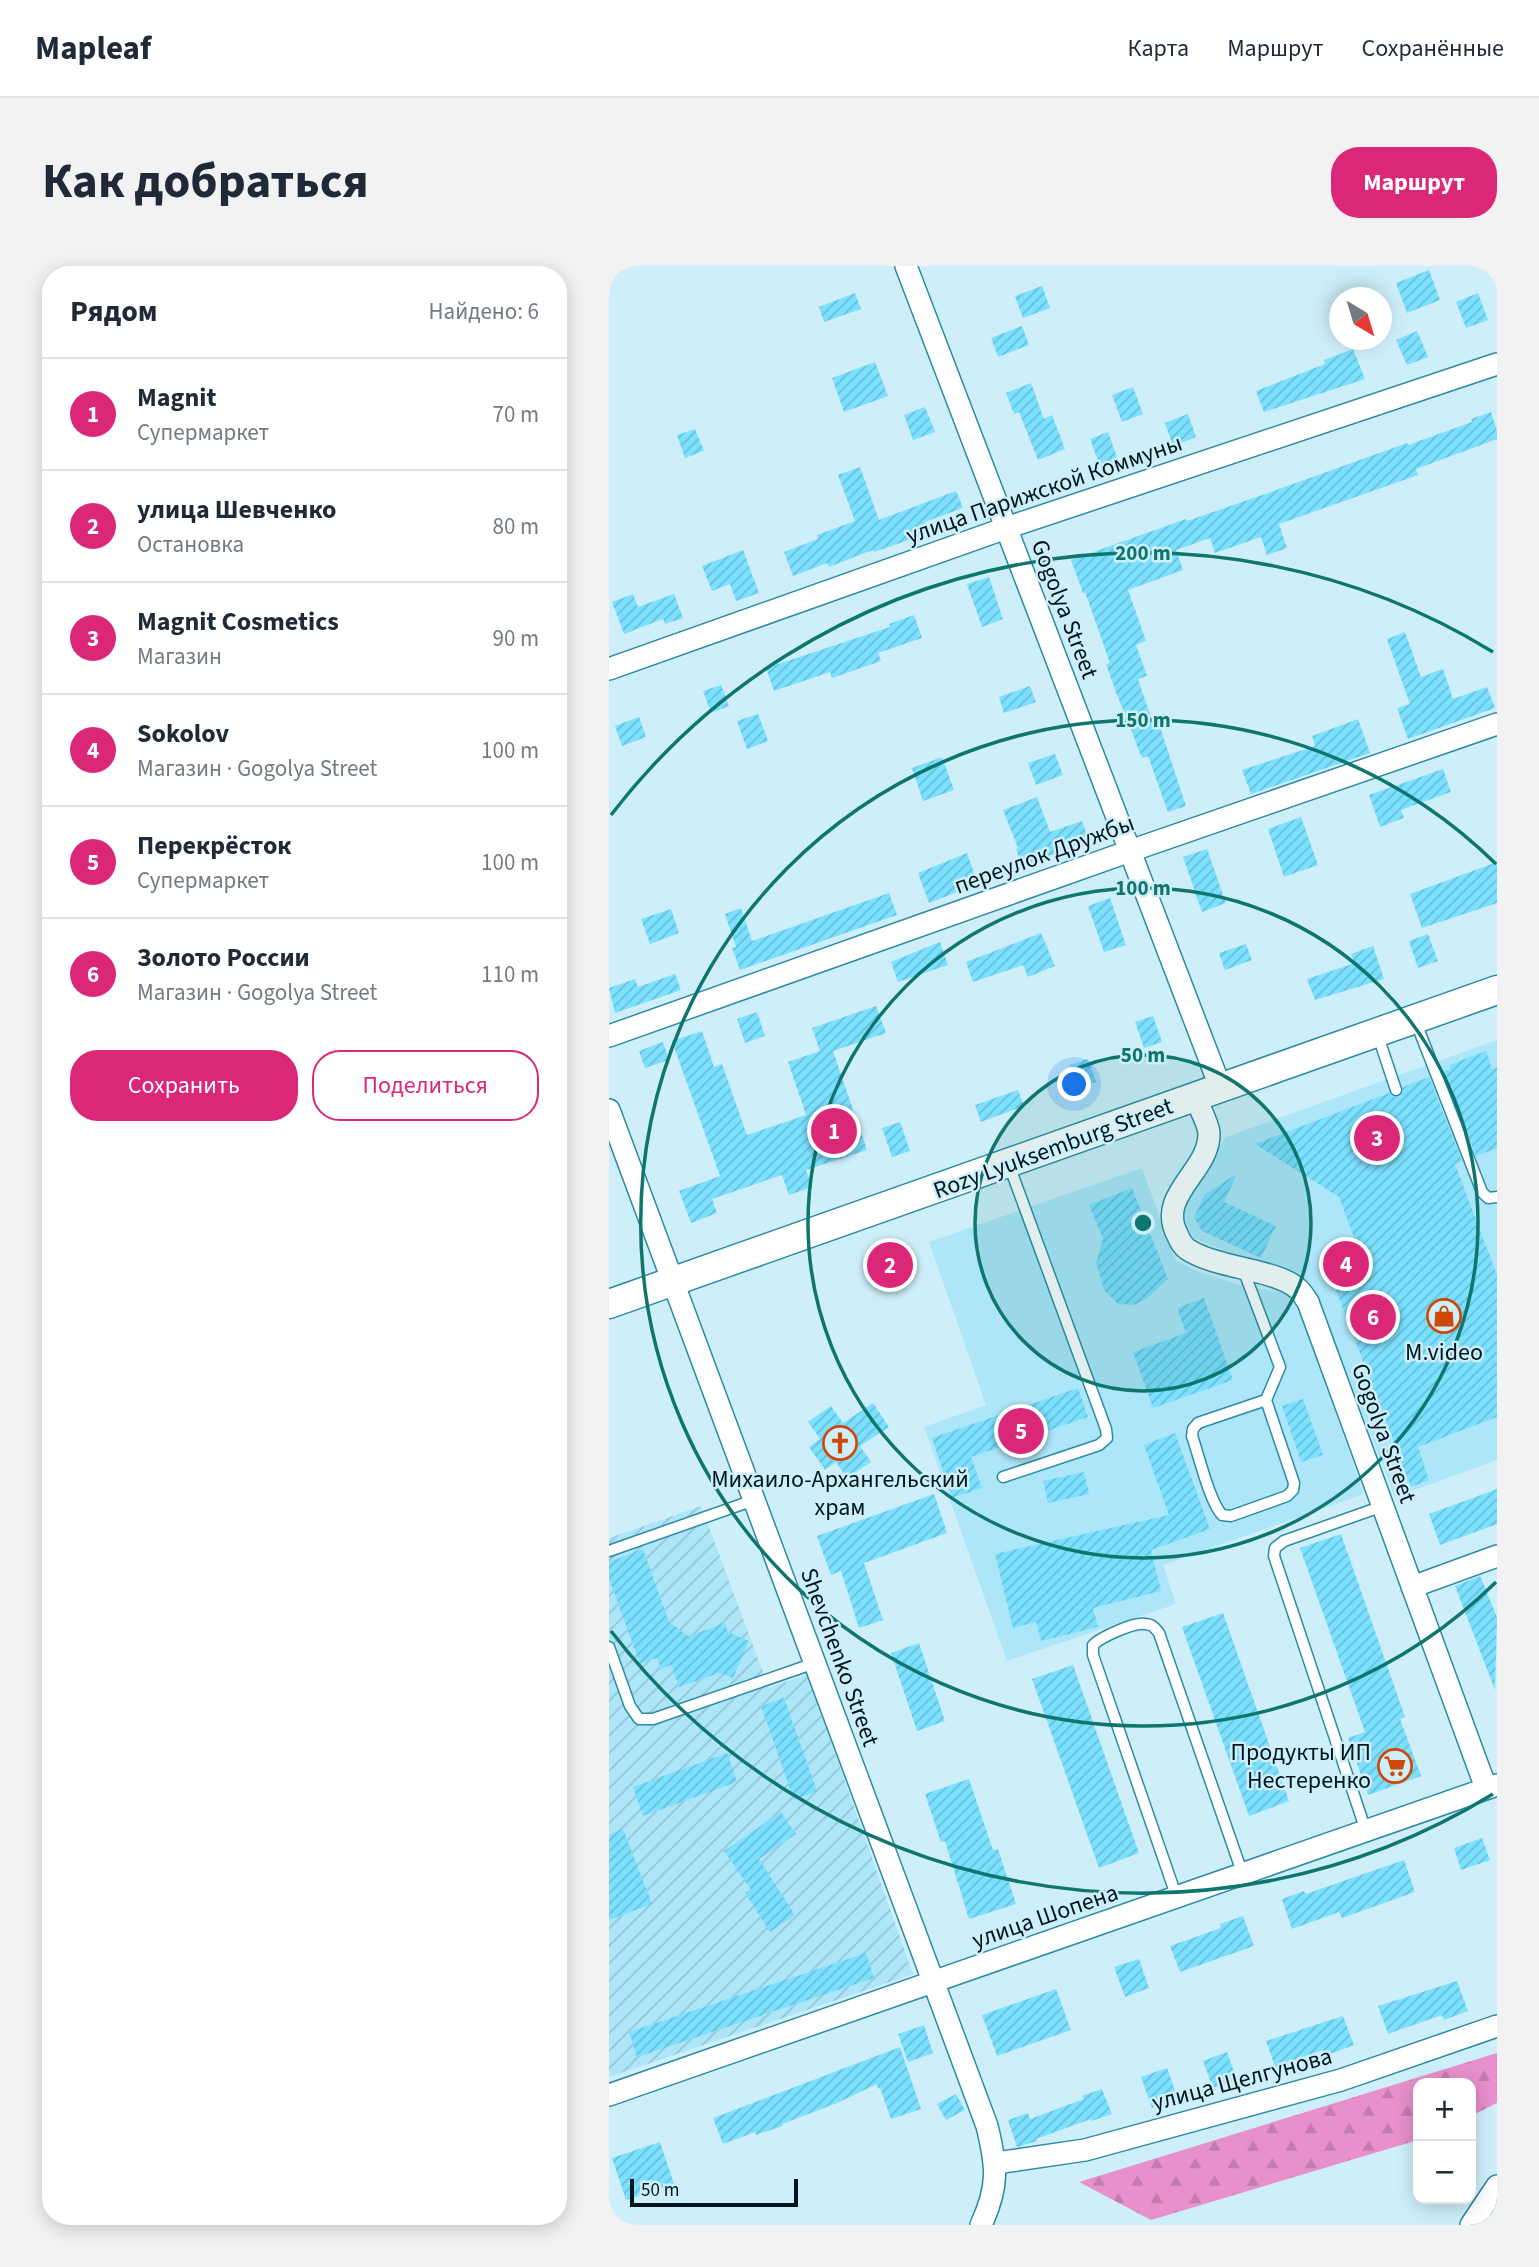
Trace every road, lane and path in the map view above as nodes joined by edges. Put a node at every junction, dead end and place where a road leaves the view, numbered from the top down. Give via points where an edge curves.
1 (906, 266) edge
2 (1497, 364) edge
3 (1006, 528) junction
4 (609, 669) edge
5 (1497, 724) edge
6 (1130, 851) junction
7 (1497, 990) edge
8 (1415, 1020) junction
9 (1377, 1033) junction
10 (609, 1036) edge
11 (1396, 1090) dead end
12 (1208, 1093) junction
13 (609, 1110) edge
14 (1009, 1165) junction
15 (1497, 1197) edge
16 (1243, 1269) junction
17 (673, 1282) junction
18 (609, 1304) edge
19 (1266, 1400) junction
20 (1003, 1477) dead end
21 (754, 1500) junction
22 (1383, 1506) junction
23 (609, 1551) edge
24 (1497, 1556) edge
25 (1412, 1587) junction
26 (609, 1647) edge
27 (815, 1662) junction
28 (1492, 1786) edge
29 (1366, 1831) junction
30 (1243, 1875) junction
31 (1177, 1898) junction
32 (934, 1983) junction
33 (1497, 2026) edge
34 (609, 2095) edge
35 (996, 2163) junction
36 (1497, 2186) edge
37 (981, 2225) edge
38 (1471, 2225) edge

1 - 3 street, Gogolya Street
2 - 3 street, улица Парижской Коммуны
3 - 4 street, улица Парижской Коммуны
3 - 6 street, Gogolya Street
5 - 6 street, переулок Дружбы
6 - 10 street, переулок Дружбы
6 - 12 street, Gogolya Street
7 - 8 main road, Rozy Lyuksemburg Street
8 - 9 main road, Rozy Lyuksemburg Street
8 - 15 lane via 1482,1192 1488,1198
9 - 11 lane
9 - 12 main road, Rozy Lyuksemburg Street
12 - 14 main road, Rozy Lyuksemburg Street
12 - 16 street, Gogolya Street via 1204,1157 1172,1209 1173,1227 1184,1248
13 - 17 street, Shevchenko Street
14 - 17 main road, Rozy Lyuksemburg Street
14 - 20 lane via 1107,1438 1099,1445
16 - 19 lane via 1280,1367
16 - 22 street, Gogolya Street via 1286,1280 1308,1302
17 - 18 main road, Rozy Lyuksemburg Street
17 - 21 street, Shevchenko Street
19 - 19 lane via 1198,1423 1193,1429 1222,1515 1231,1516 1293,1490
21 - 23 lane
21 - 27 street, Shevchenko Street
22 - 25 street, Gogolya Street
22 - 29 lane via 1284,1541 1274,1556
24 - 25 street
25 - 28 street, Gogolya Street
26 - 27 lane via 639,1719 653,1719
27 - 32 street, Shevchenko Street
28 - 29 street, улица Шопена
29 - 30 street, улица Шопена
30 - 31 street, улица Шопена
30 - 31 lane via 1159,1633 1143,1623 1100,1638 1093,1645 1093,1655
31 - 32 street, улица Шопена
32 - 34 street, улица Шопена
32 - 35 street, Shevchenko Street via 987,2126
33 - 35 street, улица Щелгунова via 1341,2080 1085,2151
35 - 37 street, Shevchenko Street via 993,2201
36 - 38 street

